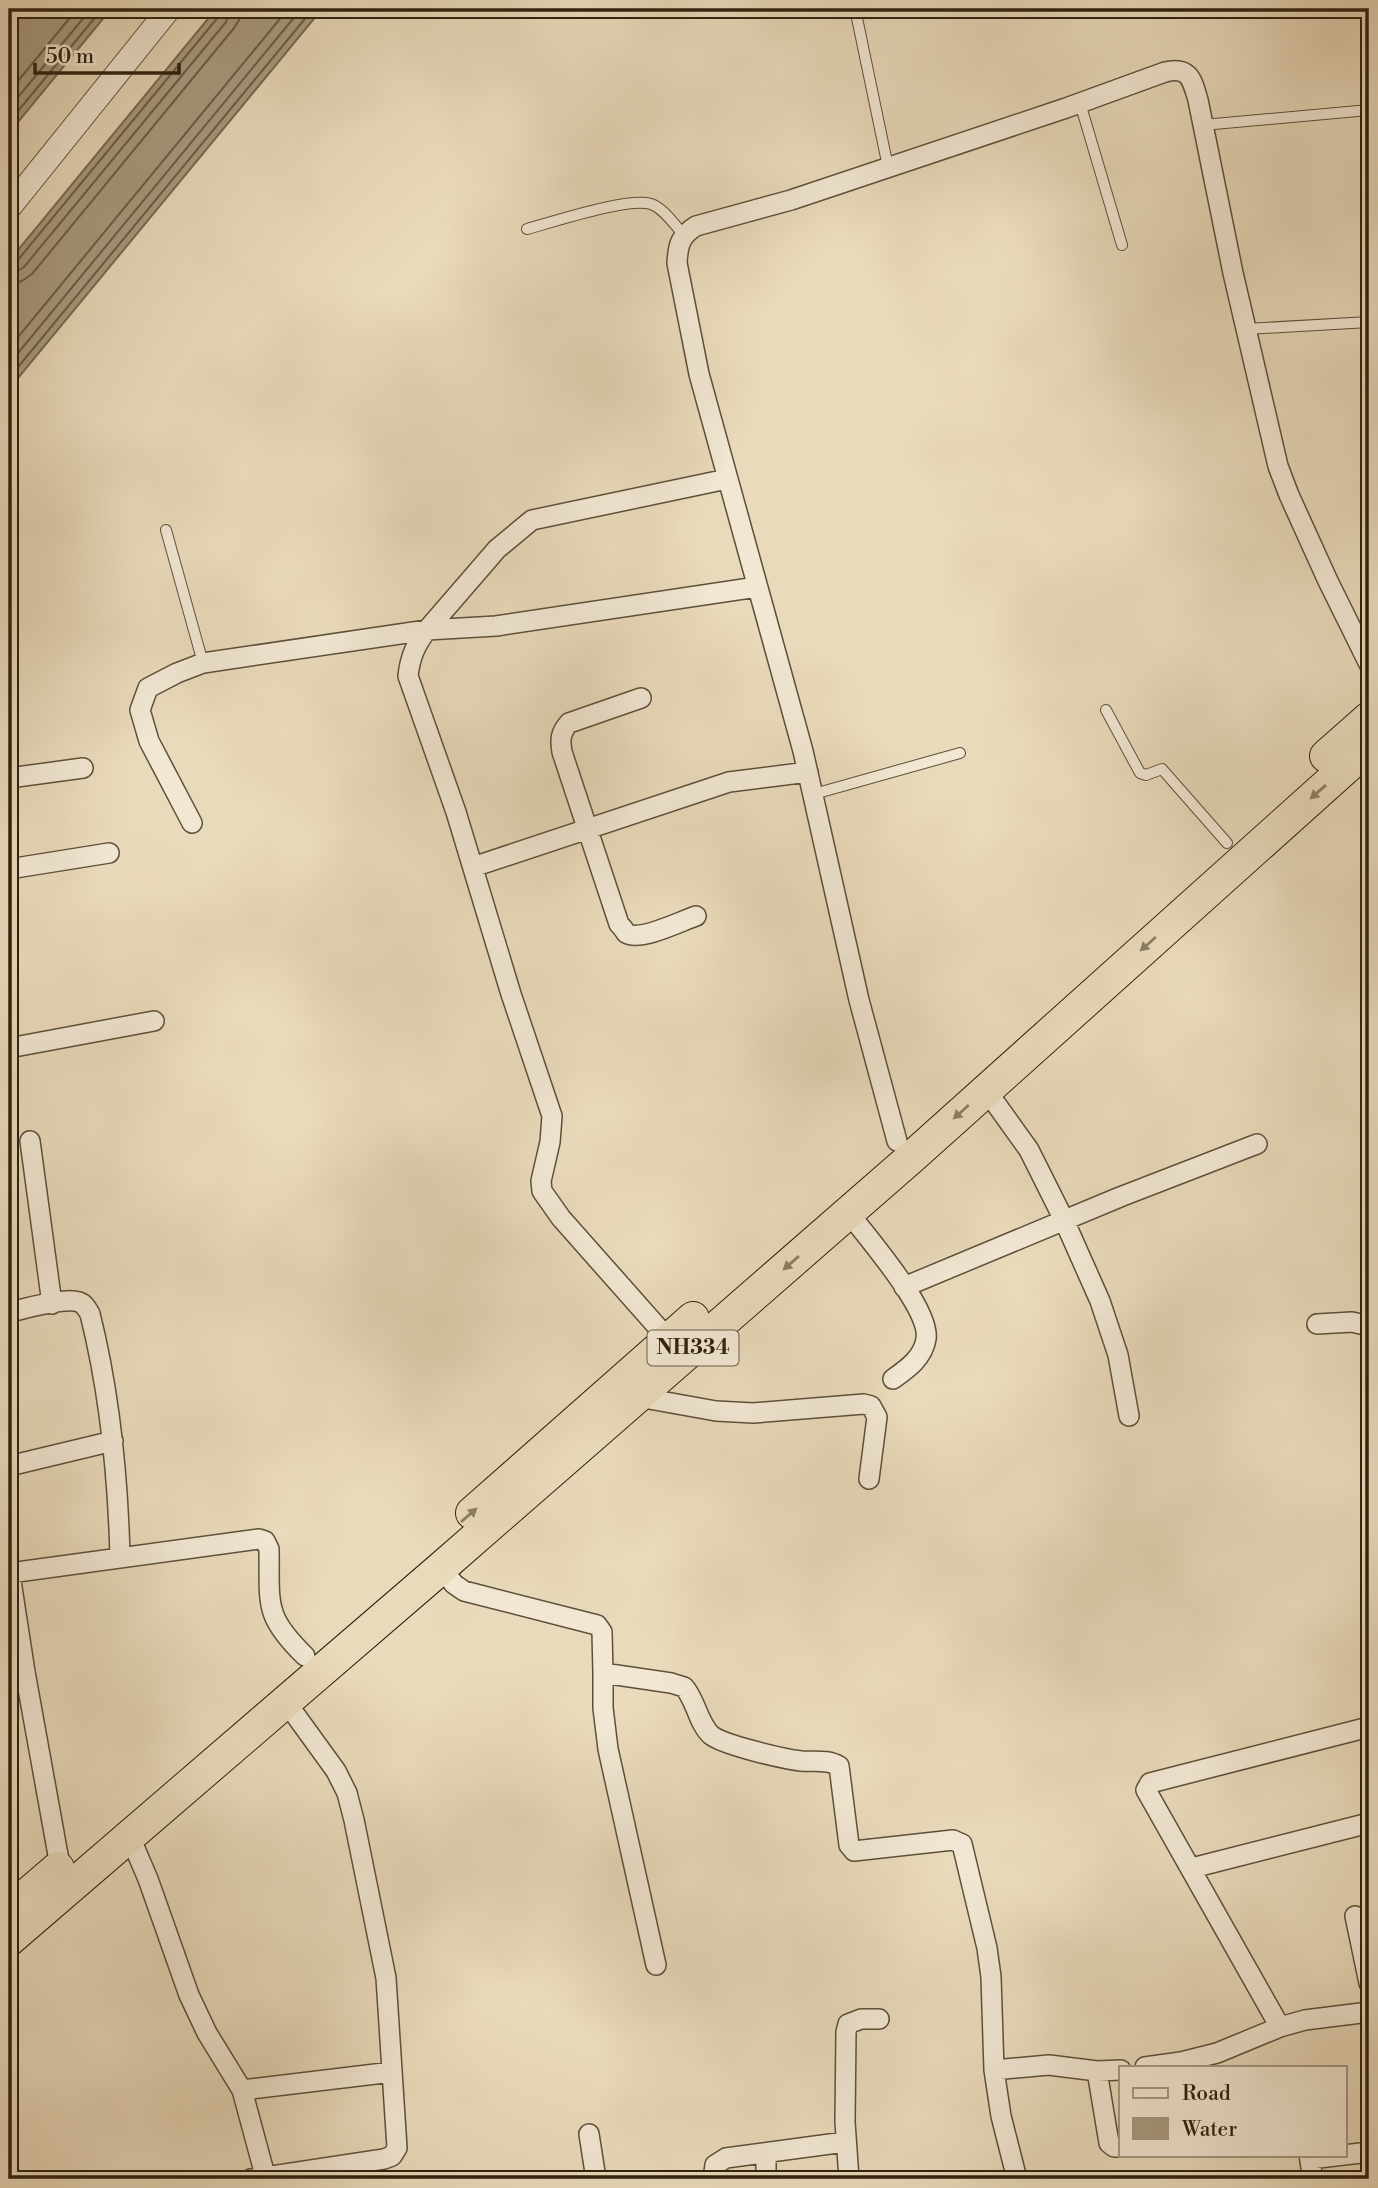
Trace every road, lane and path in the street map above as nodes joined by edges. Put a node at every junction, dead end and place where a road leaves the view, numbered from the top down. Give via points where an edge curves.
1 (169, 9) edge
2 (768, 9) edge
3 (803, 9) edge
4 (852, 9) edge
5 (1080, 103) junction
6 (1369, 110) edge
7 (1203, 125) junction
8 (888, 167) junction
9 (9, 208) edge
10 (527, 229) dead end
11 (683, 234) junction
12 (1122, 245) dead end
13 (1369, 322) edge
14 (1246, 329) junction
15 (727, 479) junction
16 (166, 530) dead end
17 (757, 587) junction
18 (427, 630) junction
19 (203, 663) junction
20 (1369, 664) edge
21 (641, 698) dead end
22 (1106, 710) dead end
23 (1369, 718) edge
24 (1369, 747) edge
25 (960, 753) dead end
26 (83, 768) dead end
27 (808, 772) junction
28 (9, 778) edge
29 (814, 794) junction
30 (192, 823) dead end
31 (587, 828) junction
32 (1227, 843) junction
33 (108, 853) dead end
34 (472, 867) junction
35 (9, 869) edge
36 (696, 916) dead end
37 (154, 1020) dead end
38 (9, 1048) edge
39 (986, 1090) junction
40 (897, 1141) junction
41 (30, 1142) dead end
42 (1257, 1144) dead end
43 (848, 1212) junction
44 (1064, 1220) junction
45 (904, 1287) junction
46 (52, 1304) junction
47 (9, 1312) edge
48 (1317, 1324) dead end
49 (1369, 1326) edge
50 (669, 1340) junction
51 (893, 1379) dead end
52 (638, 1396) junction
53 (1129, 1416) dead end
54 (113, 1441) junction
55 (9, 1466) edge
56 (869, 1479) dead end
57 (120, 1558) junction
58 (9, 1568) edge
59 (441, 1568) junction
60 (10, 1573) edge
61 (305, 1656) junction
62 (603, 1673) junction
63 (286, 1702) junction
64 (1369, 1727) edge
65 (1369, 1823) edge
66 (130, 1837) junction
67 (61, 1866) junction
68 (1192, 1868) junction
69 (9, 1910) edge
70 (1355, 1916) dead end
71 (9, 1940) edge
72 (656, 1965) dead end
73 (1369, 1983) edge
74 (1369, 2012) edge
75 (879, 2019) dead end
76 (1280, 2027) junction
77 (1154, 2066) edge
78 (994, 2070) junction
79 (1119, 2070) edge
80 (1097, 2071) junction
81 (392, 2072) junction
82 (242, 2090) junction
83 (589, 2134) dead end
84 (845, 2142) junction
85 (1119, 2147) edge
86 (1369, 2152) edge
87 (766, 2153) junction
88 (1346, 2154) edge
89 (1309, 2157) edge
90 (261, 2178) edge
91 (596, 2179) edge
92 (713, 2179) edge
93 (766, 2179) edge
94 (849, 2179) edge
95 (1017, 2179) edge
96 (1313, 2179) edge

1 - 9 street
2 - 3 lane
4 - 8 lane
5 - 7 street via 1177,69 1192,80
5 - 8 street
5 - 12 lane
6 - 7 lane
7 - 14 street
8 - 11 street via 696,226
10 - 11 lane via 640,203 653,205
11 - 15 street via 677,263 699,374
13 - 14 lane
14 - 20 street via 1282,475
15 - 17 street
15 - 18 street via 532,520 497,549
16 - 19 lane
17 - 18 street via 496,626
17 - 27 street
18 - 19 street
18 - 34 street via 416,644 408,676
19 - 30 street via 148,688 140,710 149,741
21 - 31 street via 578,719 562,730 562,752
22 - 32 lane via 1140,774 1162,769
23 - 32 highway, NH334
24 -> 39 highway, NH334
25 - 29 lane
26 - 28 street
27 - 29 street
27 - 31 street via 729,782
29 - 40 street via 859,1000
31 - 34 street
31 - 36 street via 625,932 644,935
32 - 40 highway, NH334
33 - 35 street
34 - 50 street via 552,1116 542,1191
37 - 38 street
39 -> 43 highway, NH334
39 - 44 street via 1029,1150
40 - 50 highway, NH334
41 - 46 street
42 - 44 street
43 - 45 street
43 -> 52 highway, NH334
44 - 45 street
44 - 53 street via 1112,1332
45 - 51 street via 924,1321 927,1337 912,1365
46 - 47 street
46 - 54 street via 77,1301 90,1314
48 - 49 street
61 -> 50 highway, NH334
52 - 56 street via 753,1413 871,1406 877,1417
52 - 59 highway, NH334
54 - 55 street
54 - 57 street
57 - 60 street
57 - 61 street via 253,1538 265,1541 272,1615 285,1637
58 - 60 street
59 - 62 street via 464,1591 597,1625
59 - 63 highway, NH334
60 - 67 street
61 - 67 highway, NH334
62 - 72 street via 608,1749
62 - 78 street via 684,1687 715,1738 773,1756 839,1766 849,1844 855,1851 953,1840 962,1844 990,1967
63 - 66 highway, NH334
63 - 81 street via 347,1793 386,1978
64 - 68 street via 1150,1783 1146,1790
65 - 68 street
66 - 71 highway, NH334
66 - 82 street via 189,1995
67 - 69 highway, NH334
68 - 76 street
70 - 73 street
74 - 76 street
75 - 84 street via 848,2024
76 - 77 street via 1217,2053
78 - 80 street via 1049,2065
78 - 95 street
79 - 80 street
80 - 85 street via 1109,2143
81 - 82 street
81 - 90 street via 397,2148 391,2156
82 - 90 street
83 - 91 street
84 - 87 street
84 - 94 street
86 - 88 street
87 - 92 street via 720,2160
87 - 93 street
89 - 96 street

